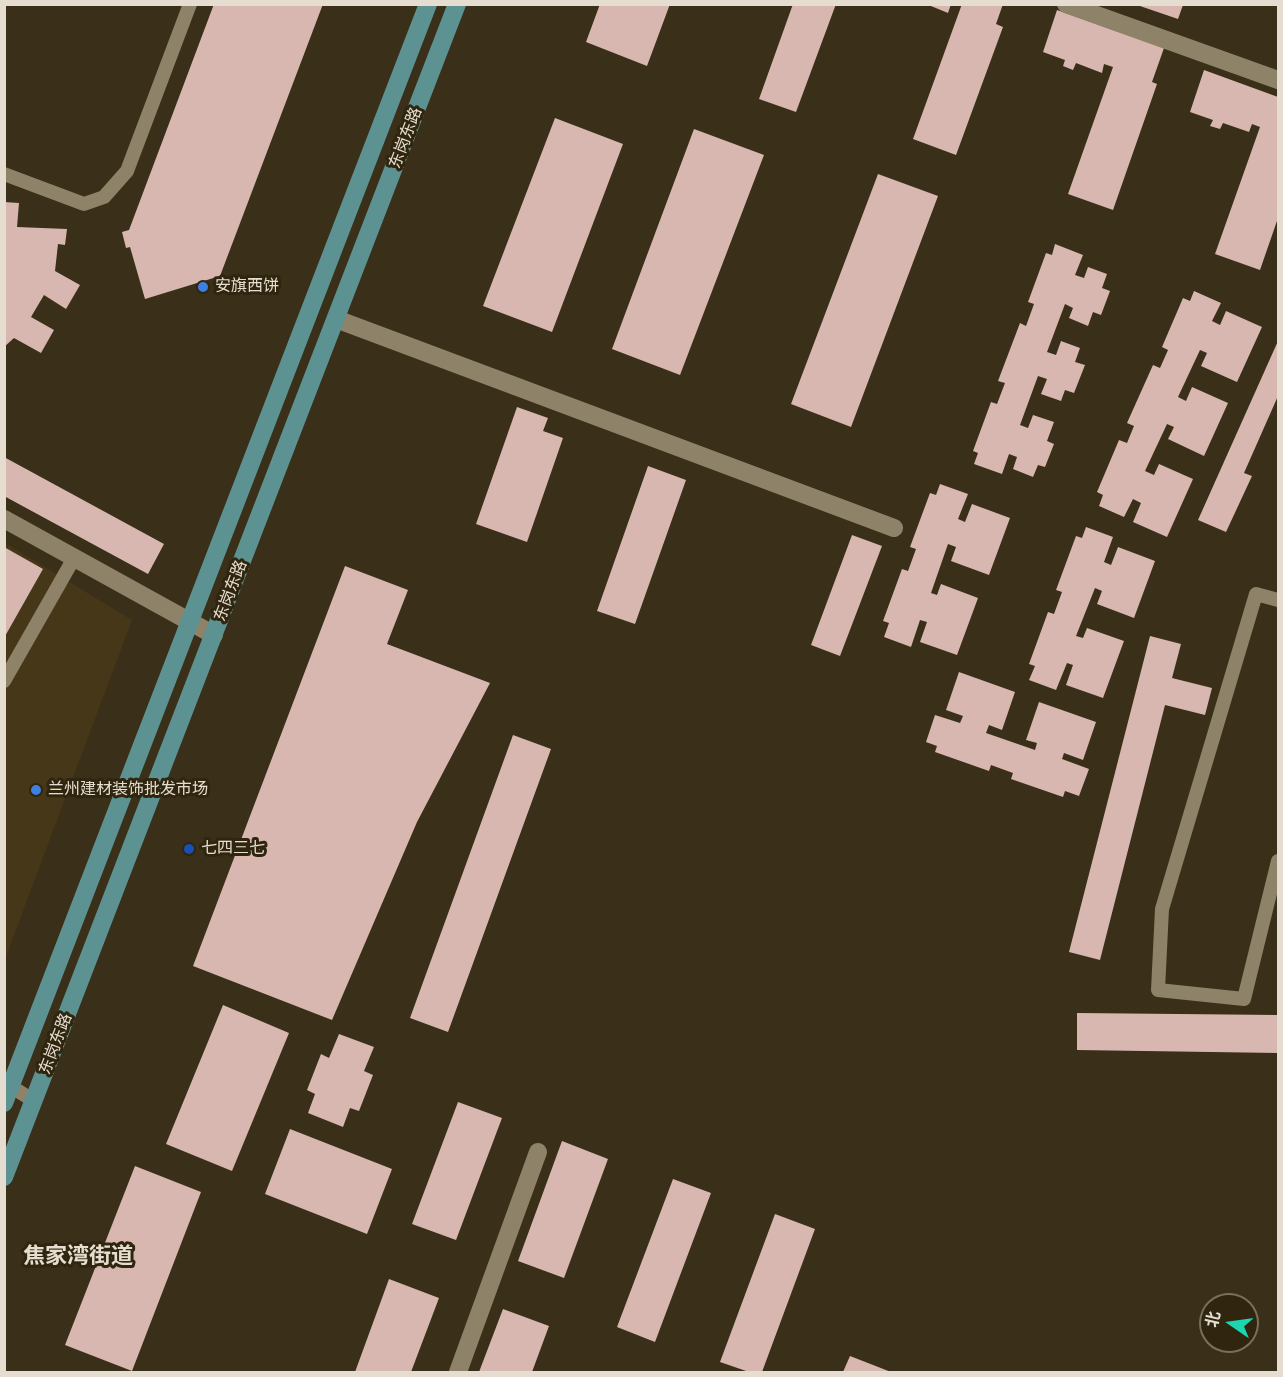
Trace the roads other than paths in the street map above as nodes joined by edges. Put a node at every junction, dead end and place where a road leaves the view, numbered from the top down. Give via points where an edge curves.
1 (190, 4) edge
2 (428, 4) edge
3 (457, 4) edge
4 (1066, 4) edge
5 (1278, 80) edge
6 (4, 174) edge
7 (336, 319) junction
8 (4, 519) edge
9 (894, 528) dead end
10 (74, 558) junction
11 (1278, 600) edge
12 (189, 622) junction
13 (214, 635) junction
14 (4, 681) edge
15 (1278, 861) edge
16 (8, 1084) edge
17 (34, 1101) junction
18 (4, 1103) edge
19 (538, 1152) dead end
20 (4, 1178) edge
21 (458, 1372) edge

1 - 6 lane via 127,171 104,197 84,204
2 - 12 main road, 东岗东路
3 - 7 main road, 东岗东路
4 - 5 street
7 - 9 street
7 - 13 main road, 东岗东路
8 - 10 street
10 - 12 street
10 - 14 lane
11 - 15 lane via 1256,594 1162,909 1158,990 1244,999
12 - 13 street
12 - 16 main road, 东岗东路
13 - 17 main road, 东岗东路
16 - 17 lane
16 - 18 main road, 东岗东路
17 - 20 main road, 东岗东路
19 - 21 street

